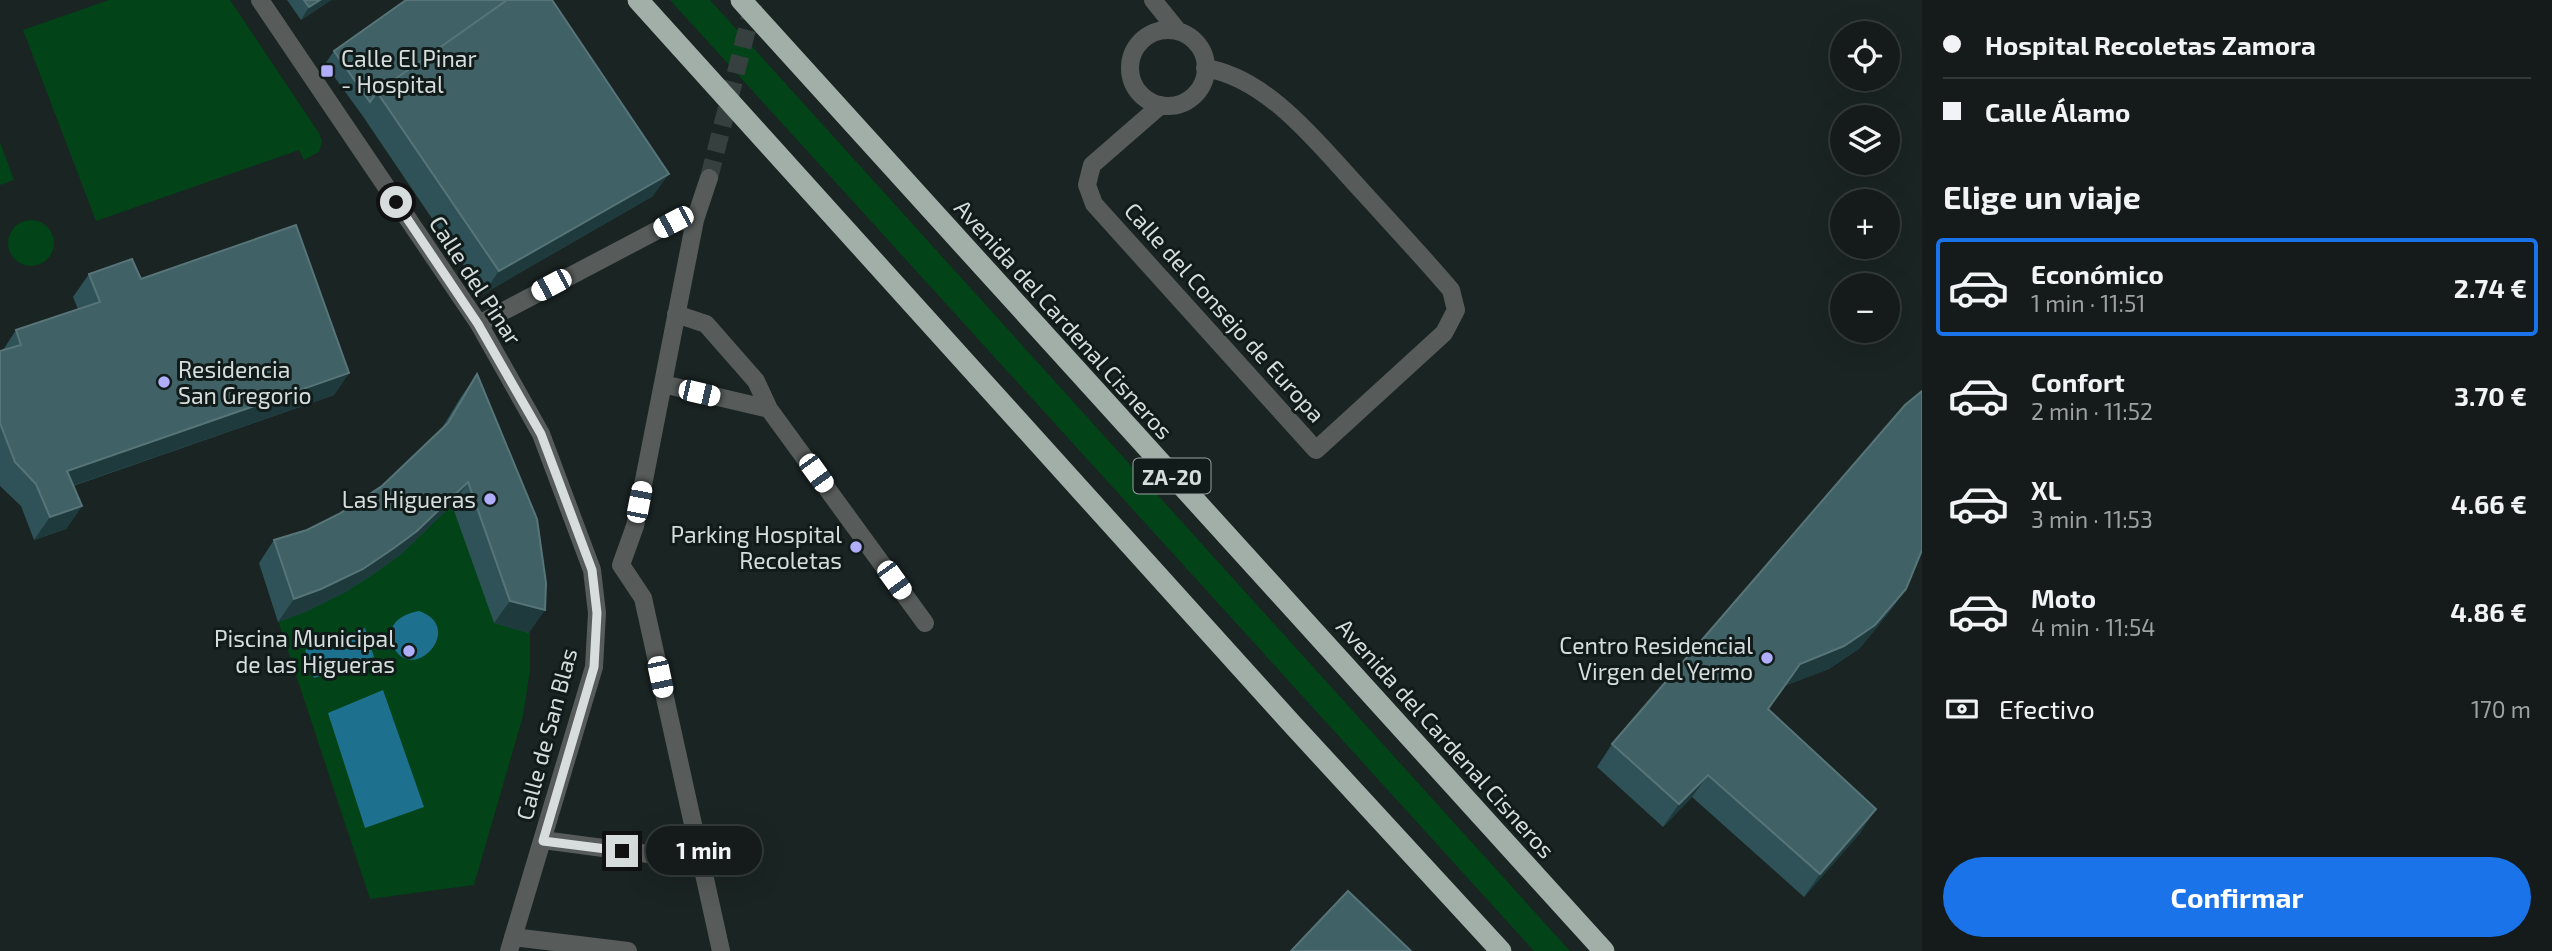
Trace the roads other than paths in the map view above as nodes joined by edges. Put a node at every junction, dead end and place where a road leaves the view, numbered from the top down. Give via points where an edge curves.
1 (260, 0) edge
2 (638, 0) edge
3 (741, 0) edge
4 (1153, 0) edge
5 (1178, 31) junction
6 (1205, 68) junction
7 (1161, 105) junction
8 (709, 178) tunnel mouth
9 (695, 220) junction
10 (676, 313) junction
11 (478, 324) junction
12 (663, 384) junction
13 (769, 409) junction
14 (621, 565) junction
15 (592, 570) junction
16 (925, 623) dead end
17 (543, 841) junction
18 (701, 861) junction
19 (511, 944) edge
20 (628, 951) edge
21 (721, 951) edge
22 (1501, 951) edge
23 (1604, 951) edge

1 - 11 street, Calle del Pinar
2 - 22 highway
3 - 23 highway, Avenida del Cardenal Cisneros / ZA-20
4 - 5 street
5 - 6 street via 1199,45
5 - 7 street via 1149,35 1132,56 1130,69 1136,88
6 - 7 street via 1206,76 1196,94 1185,102
6 - 7 street, Calle del Consejo de Europa via 1251,86 1289,113 1451,290 1455,310 1444,333 1316,450 1094,204 1087,185 1092,165
8 - 9 street
9 - 10 street
9 - 11 street via 673,222
10 - 12 street
10 - 13 street via 706,324 756,381
11 - 15 street, Calle del Pinar via 541,434
12 - 13 street
12 - 14 street via 635,526
13 - 16 street
14 - 15 street
14 - 18 street via 643,598
15 - 17 street, Calle de San Blas via 597,613 594,667
17 - 18 street
17 - 19 street, Calle de San Blas
18 - 21 street
19 - 20 street

